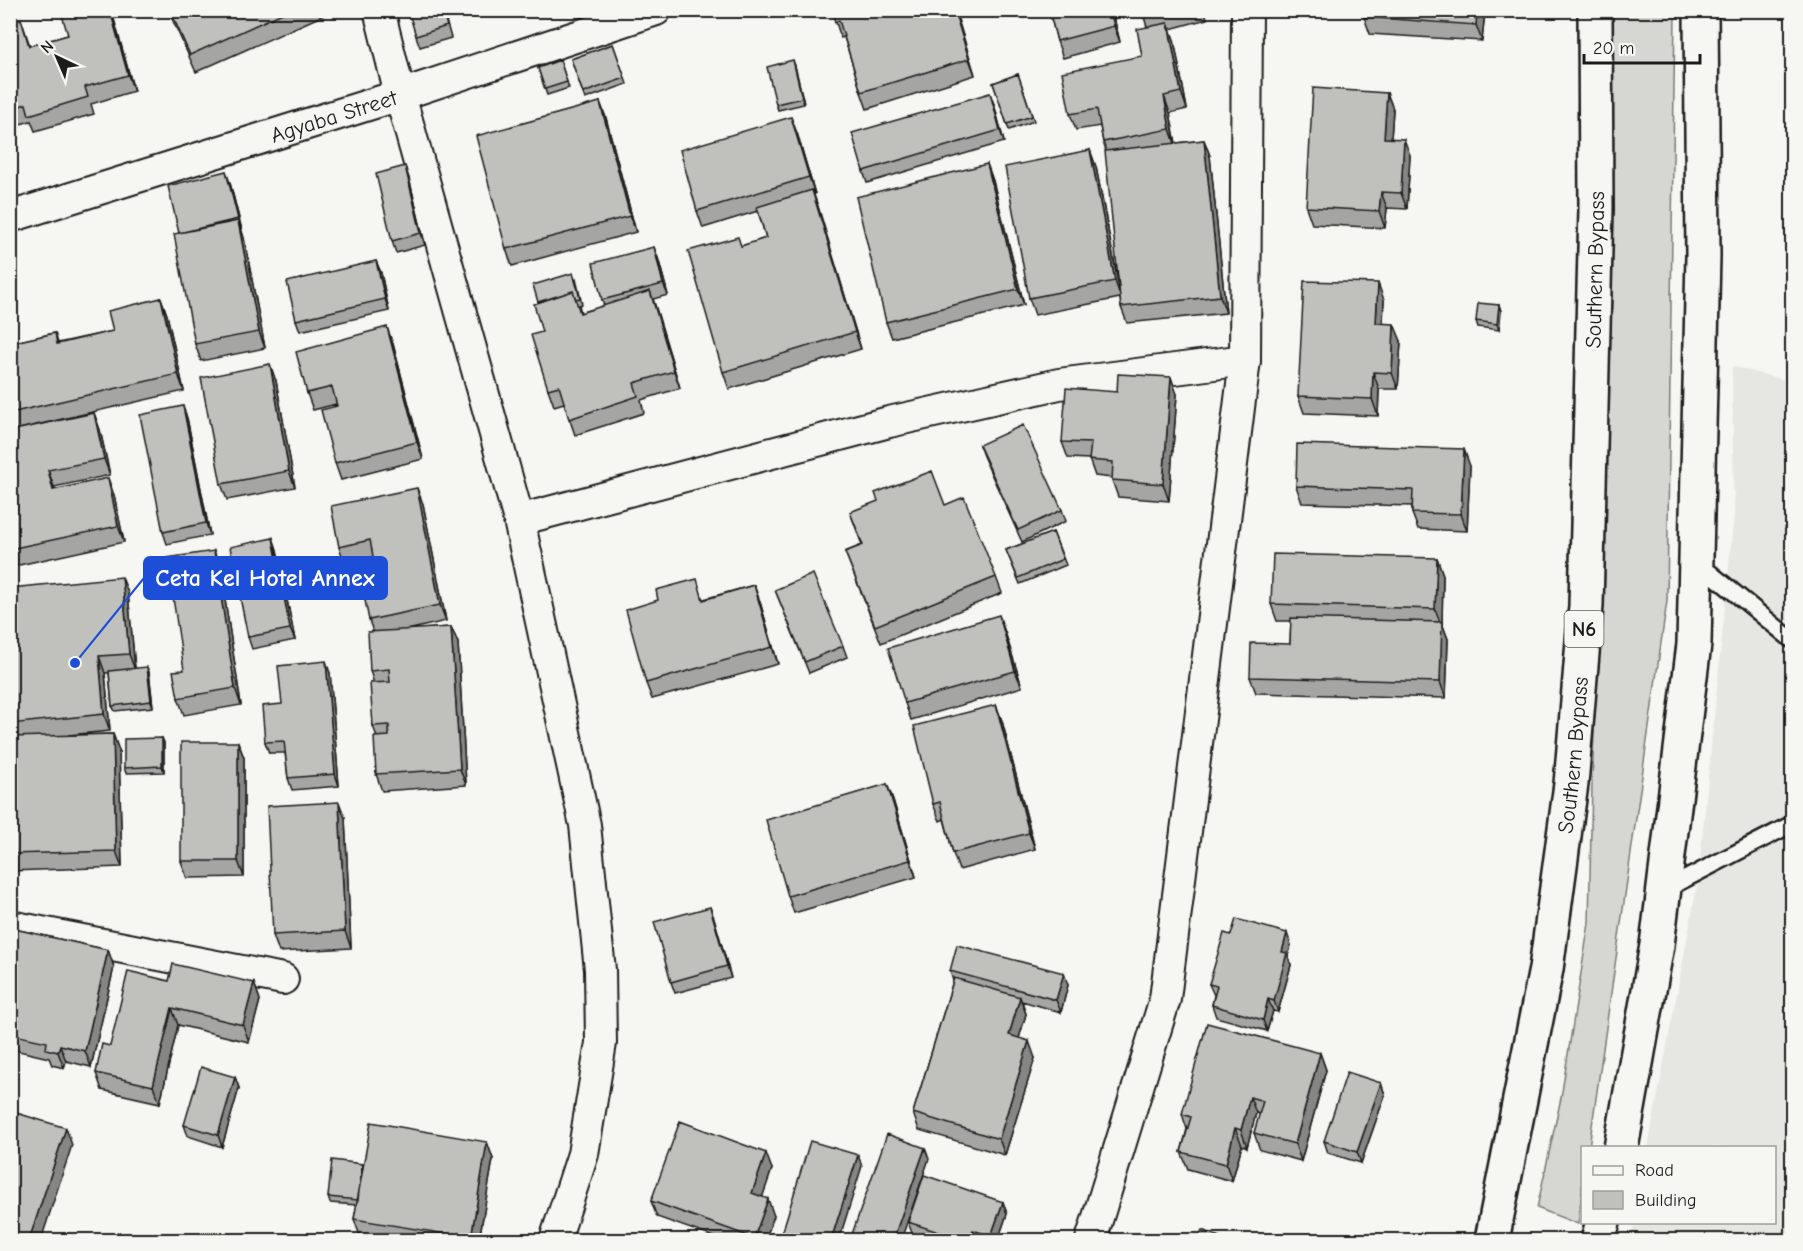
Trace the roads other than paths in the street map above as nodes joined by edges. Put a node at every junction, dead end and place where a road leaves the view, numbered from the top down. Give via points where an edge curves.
1 (380, 10) edge
2 (656, 10) edge
3 (1247, 10) edge
4 (1595, 10) edge
5 (1701, 10) edge
6 (400, 94) junction
7 (10, 217) edge
8 (1245, 360) junction
9 (519, 520) junction
10 (1696, 560) junction
11 (1792, 640) edge
12 (1792, 825) edge
13 (1664, 890) junction
14 (10, 926) edge
15 (283, 979) dead end
16 (1621, 1146) edge
17 (1602, 1224) edge
18 (555, 1240) edge
19 (1091, 1240) edge
20 (1492, 1240) edge
21 (1598, 1240) edge

1 - 6 street
2 - 6 street, Agyaba Street
3 - 8 street
4 - 20 highway, Southern Bypass / N6 via 1596,209 1586,606 1580,678 1571,784 1546,969
5 - 10 highway via 1703,256
6 - 7 street, Agyaba Street
6 - 9 street
8 - 9 street via 1059,384 889,422
8 - 19 street via 1165,999
9 - 18 street via 585,825 600,970 601,1043 594,1093 583,1154
10 - 11 lane
10 - 13 highway via 1694,644
12 - 13 lane
13 - 16 highway
14 - 15 street
17 - 21 highway

